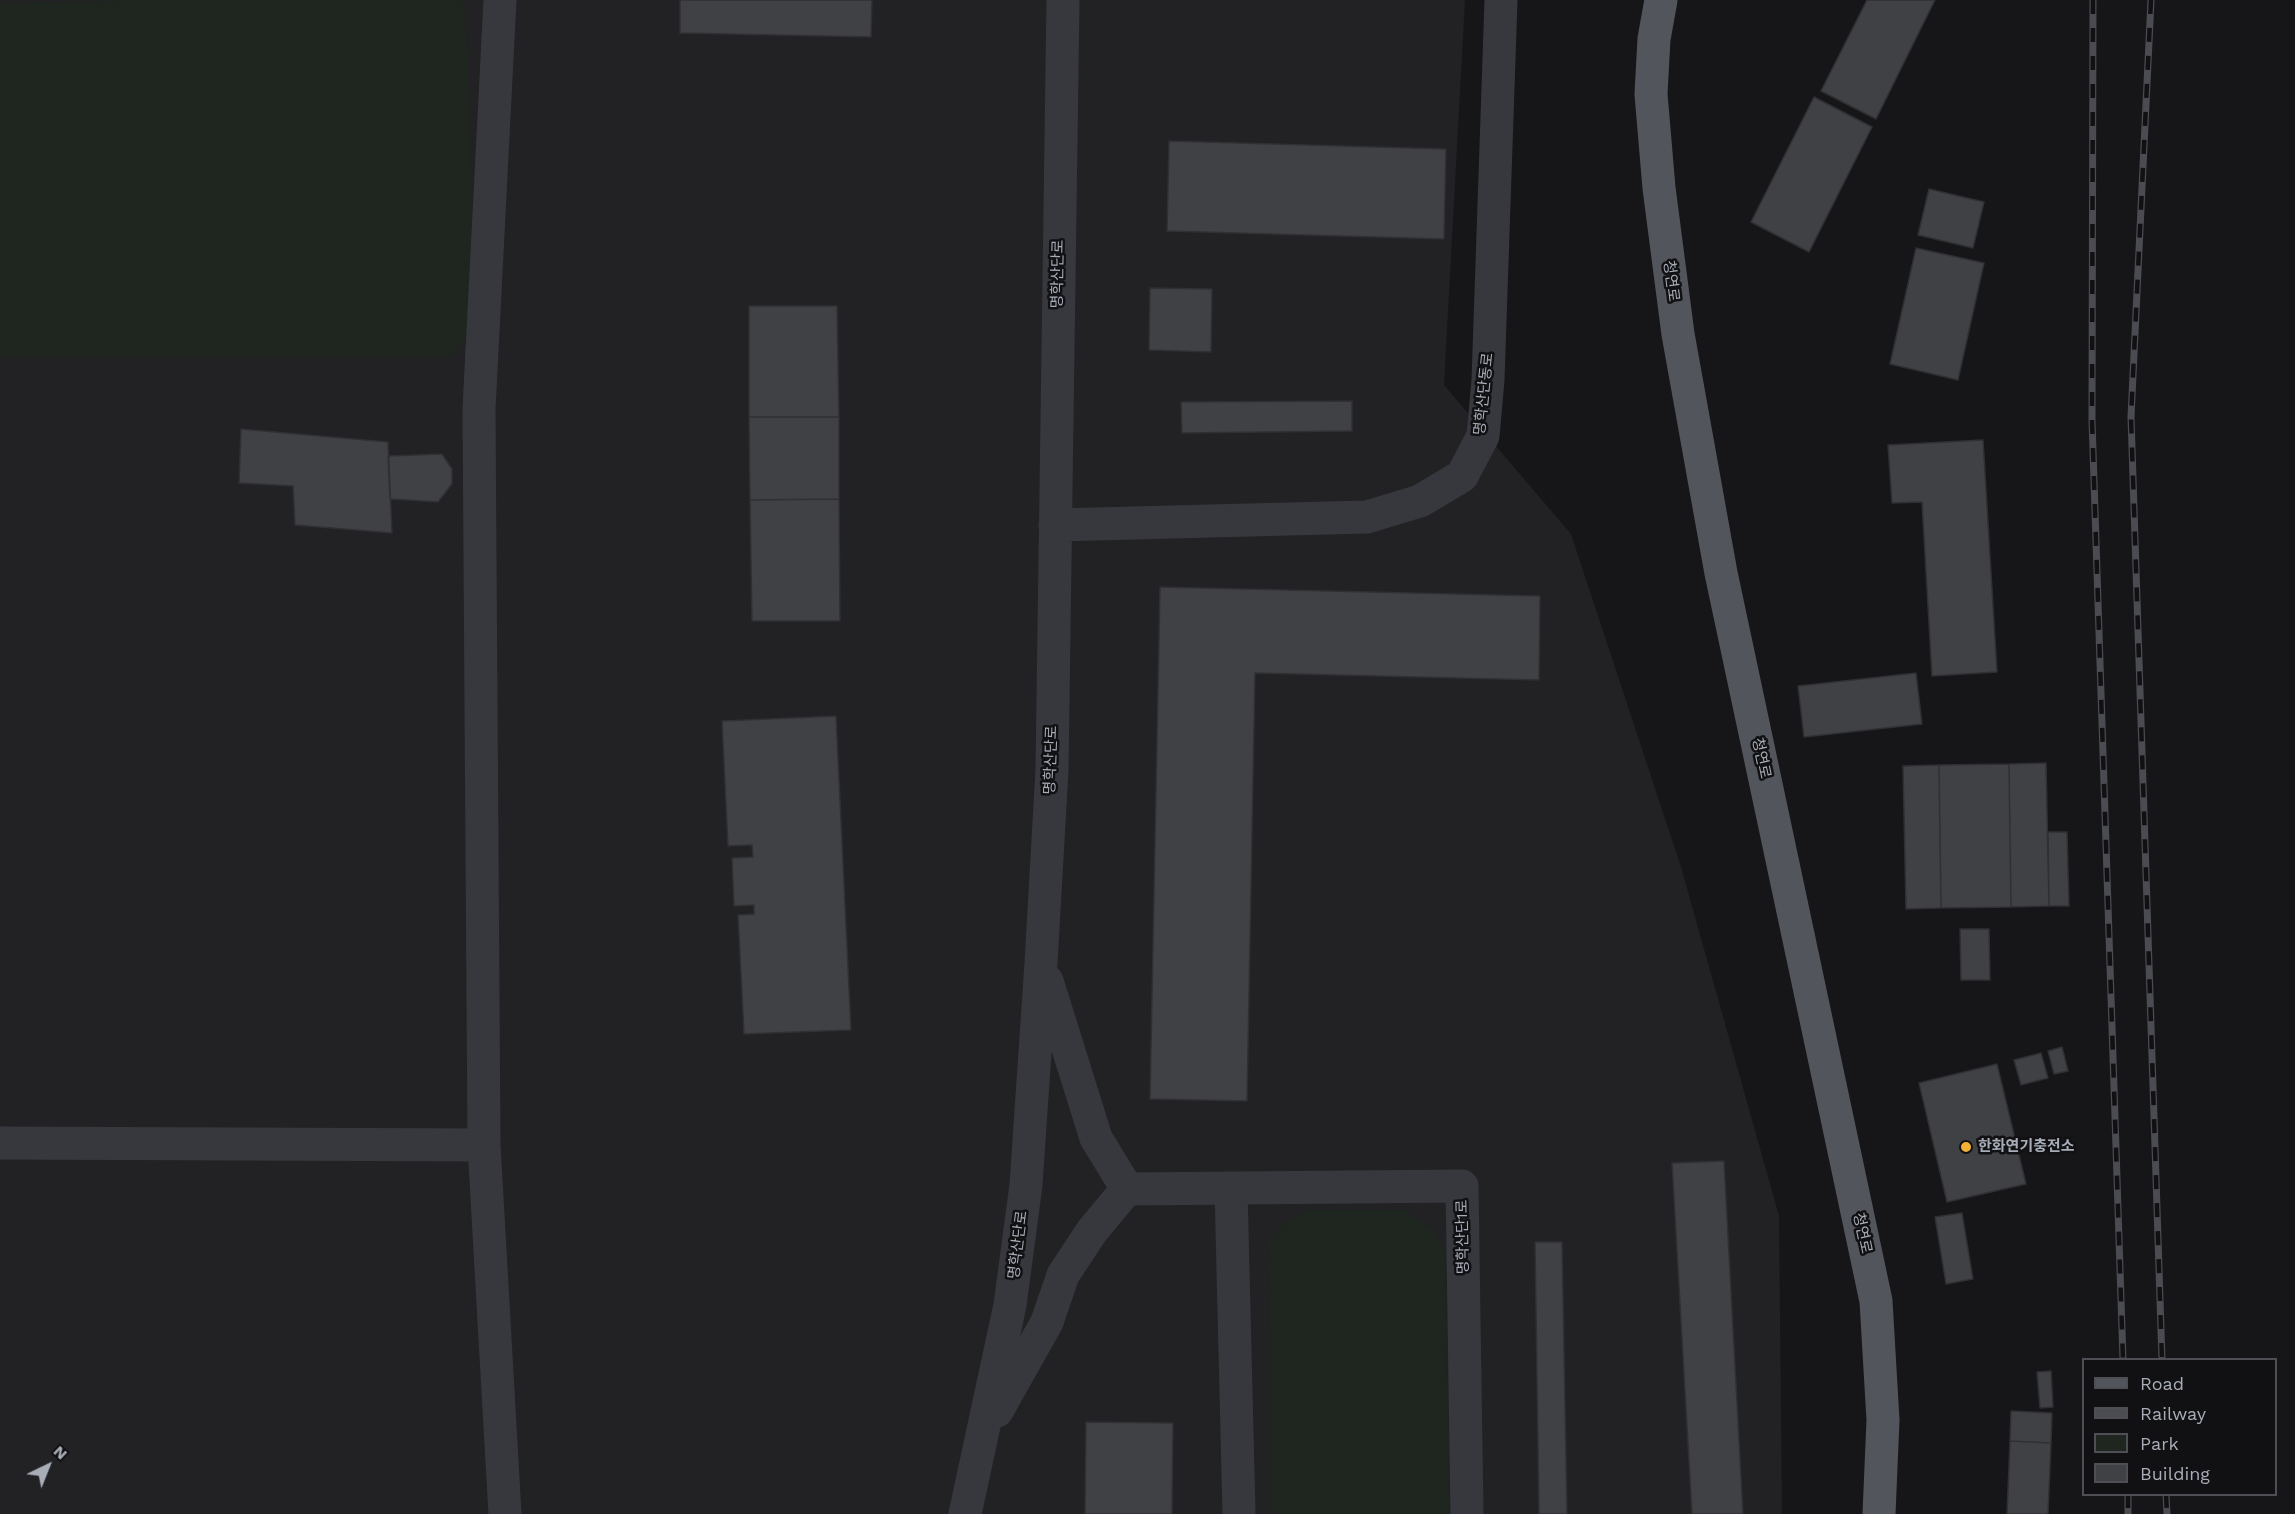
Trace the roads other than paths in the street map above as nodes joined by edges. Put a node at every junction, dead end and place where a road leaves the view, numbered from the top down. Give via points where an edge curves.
1 (500, 0) edge
2 (1063, 0) edge
3 (1502, 0) edge
4 (1660, 0) edge
5 (1055, 525) junction
6 (1041, 963) junction
7 (0, 1143) edge
8 (484, 1145) junction
9 (1231, 1188) junction
10 (1127, 1189) junction
11 (983, 1437) junction
12 (505, 1514) edge
13 (964, 1514) edge
14 (1239, 1514) edge
15 (1467, 1514) edge
16 (1879, 1514) edge

1 - 8 street via 479,409
2 - 5 street, 명학산단로
3 - 5 street, 명학산단동로 via 1488,380 1483,436 1462,476 1420,501 1367,517
4 - 16 main road, 청연로 via 1651,94 1678,334 1721,573 1876,1301 1883,1420
5 - 6 street, 명학산단로 via 1052,770
6 - 10 street via 1096,1138
6 - 11 street, 명학산단로 via 1026,1185 1010,1305
7 - 8 street
8 - 12 street
9 - 10 street, 명학산단1로
9 - 14 street
9 - 15 street, 명학산단1로 via 1462,1186
10 - 11 street via 1063,1275 1047,1322
11 - 13 street, 명학산단로

